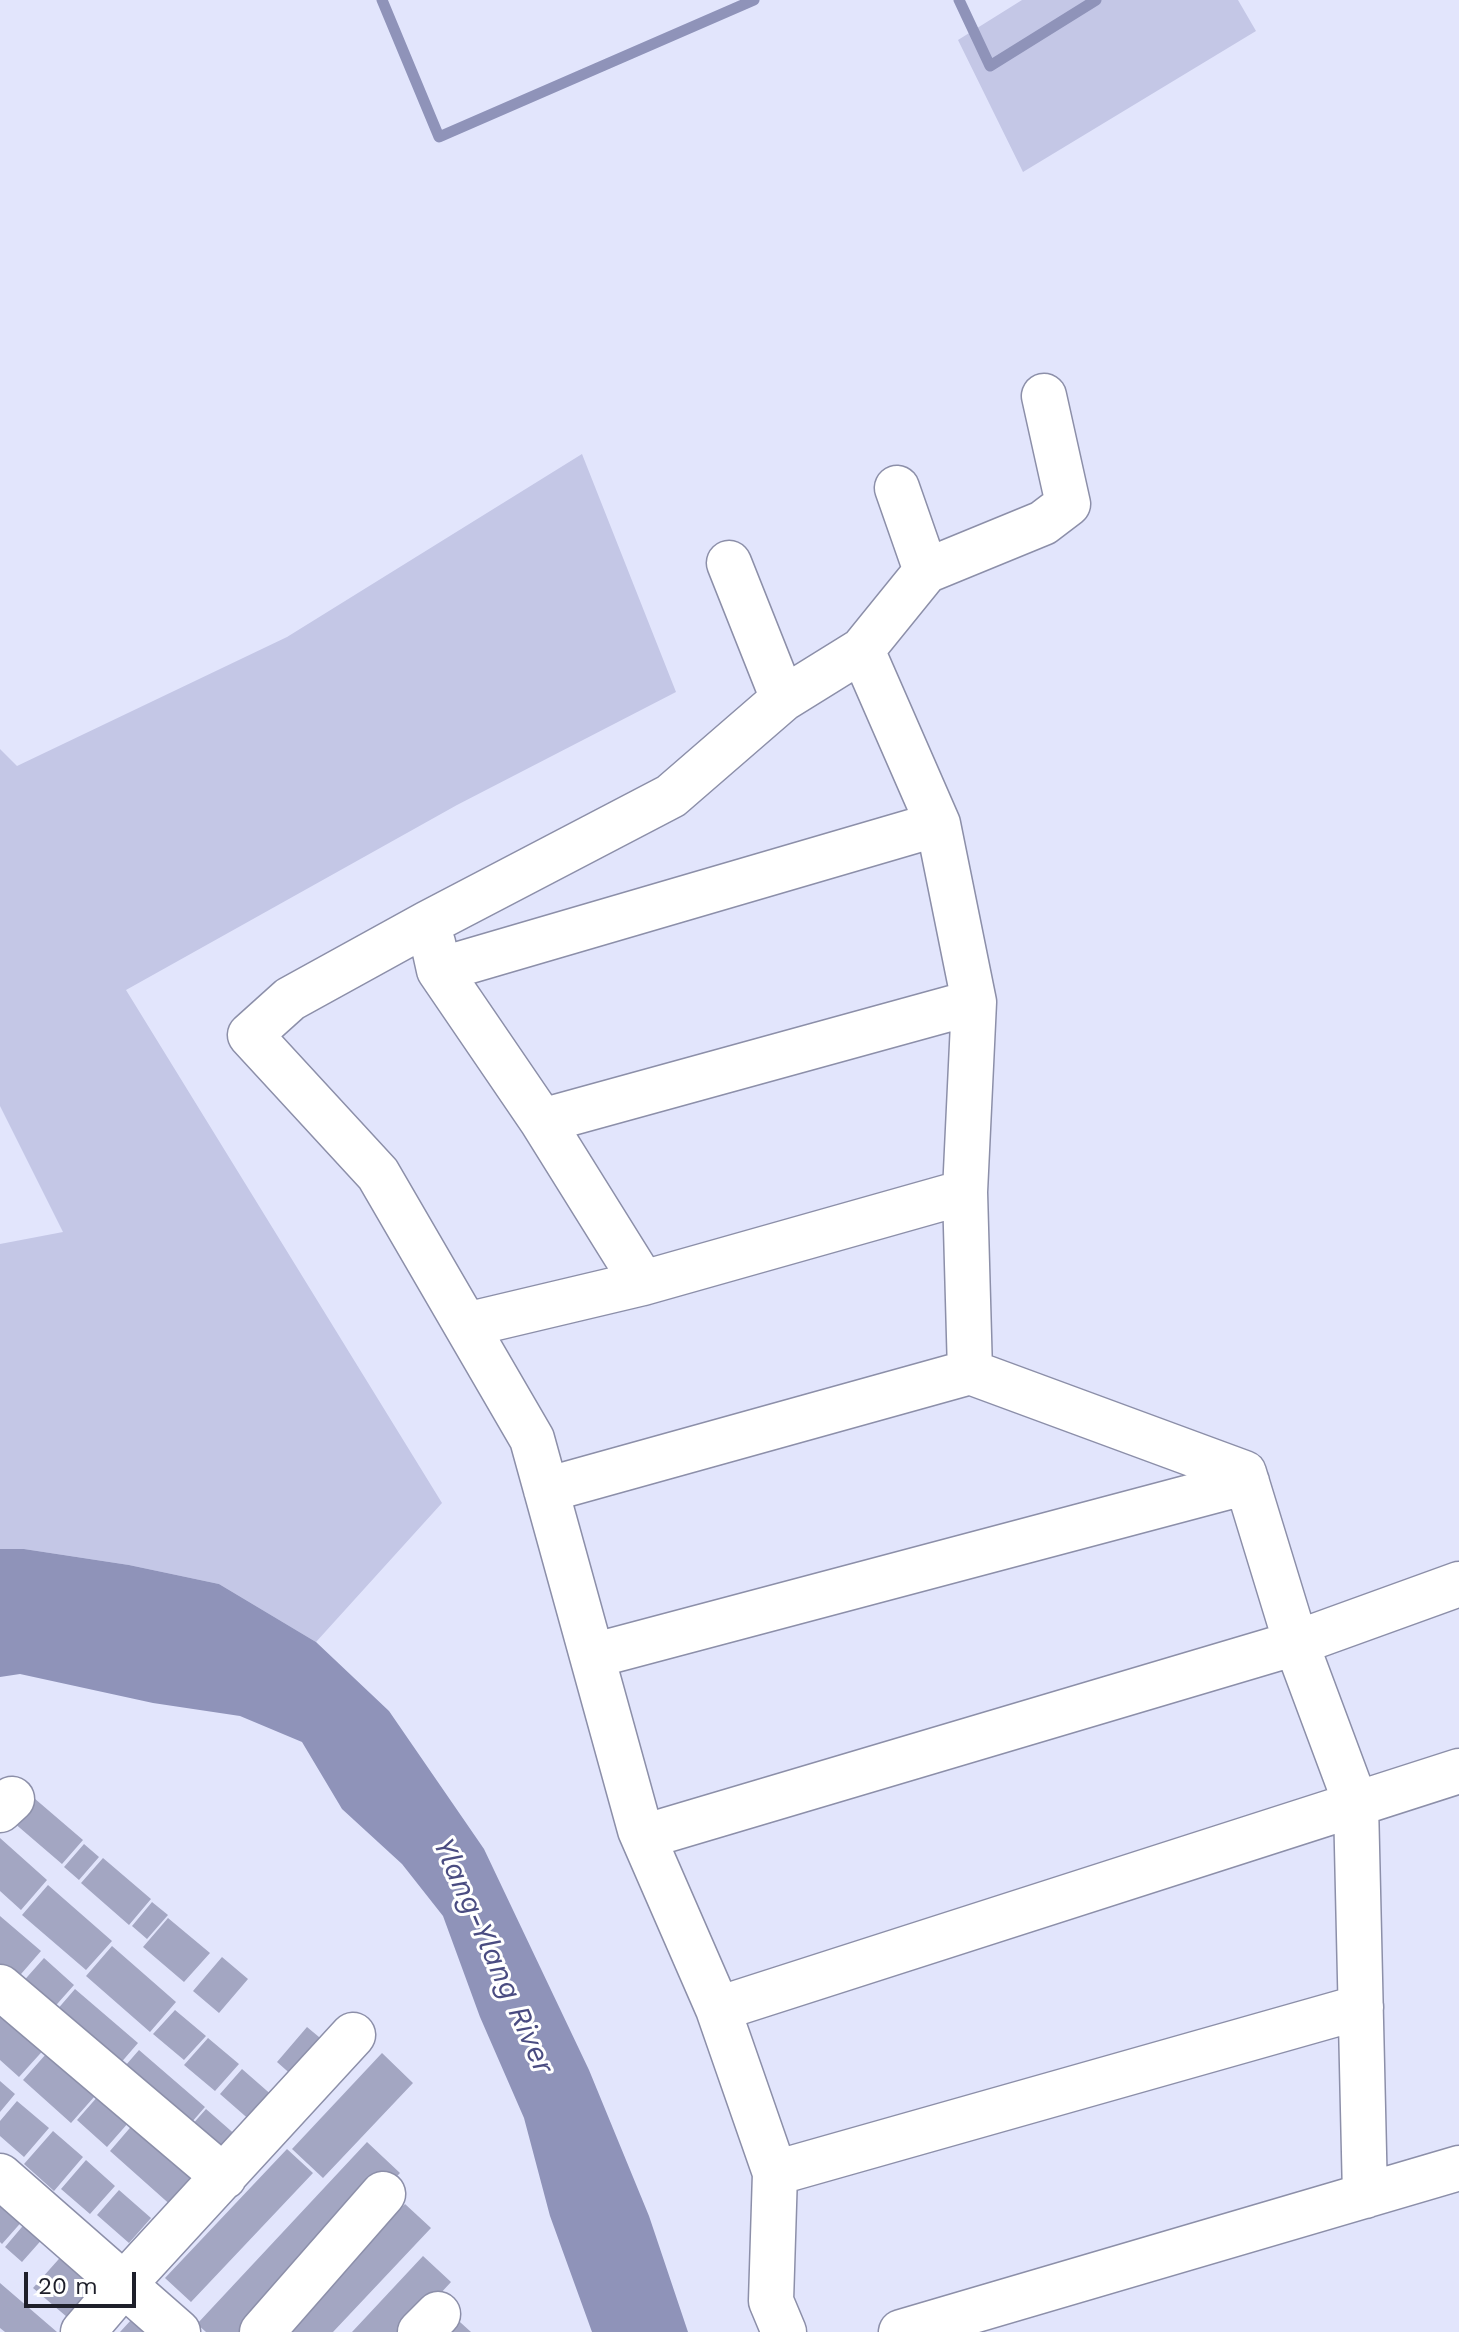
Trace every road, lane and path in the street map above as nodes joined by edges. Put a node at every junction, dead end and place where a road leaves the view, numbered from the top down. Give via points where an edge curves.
1 (1044, 396) dead end
2 (897, 488) dead end
3 (729, 563) dead end
4 (926, 571) junction
5 (862, 650) junction
6 (783, 699) junction
7 (938, 824) junction
8 (428, 923) junction
9 (439, 970) junction
10 (974, 1002) junction
11 (542, 1121) junction
12 (965, 1192) junction
13 (643, 1283) junction
14 (466, 1325) junction
15 (970, 1372) junction
16 (1247, 1482) junction
17 (546, 1490) junction
18 (1459, 1584) edge
19 (1296, 1643) junction
20 (592, 1656) junction
21 (1459, 1771) edge
22 (1356, 1804) junction
23 (643, 1837) junction
24 (0, 1987) edge
25 (1361, 2007) junction
26 (718, 2009) junction
27 (353, 2035) dead end
28 (1459, 2168) edge
29 (775, 2173) junction
30 (0, 2176) edge
31 (224, 2177) junction
32 (383, 2194) dead end
33 (1365, 2196) junction
34 (124, 2284) junction
35 (83, 2332) edge
36 (178, 2332) edge
37 (262, 2332) edge
38 (784, 2332) edge
39 (901, 2332) edge

1 - 4 street via 1068,504 1043,523
2 - 4 street
3 - 6 street
4 - 5 street
5 - 6 street
5 - 7 street
6 - 8 street via 671,796
7 - 9 street
7 - 10 street
8 - 9 street
8 - 14 street via 290,999 250,1035 378,1174
9 - 11 street
10 - 11 street
10 - 12 street
11 - 13 street
12 - 13 street
12 - 15 street
13 - 14 street
14 - 17 street via 532,1439
15 - 16 street via 1244,1473
15 - 17 street
16 - 19 street
16 - 20 street
17 - 20 street
18 - 19 street
19 - 22 street
19 - 23 street
20 - 23 street
21 - 22 street
22 - 25 street
22 - 26 street
23 - 26 street
24 - 31 street
25 - 29 street
25 - 33 street
26 - 29 street
27 - 31 street
28 - 33 street
29 - 38 street via 771,2301
30 - 34 street
31 - 34 street
32 - 37 street
33 - 39 street
34 - 35 street
34 - 36 street

